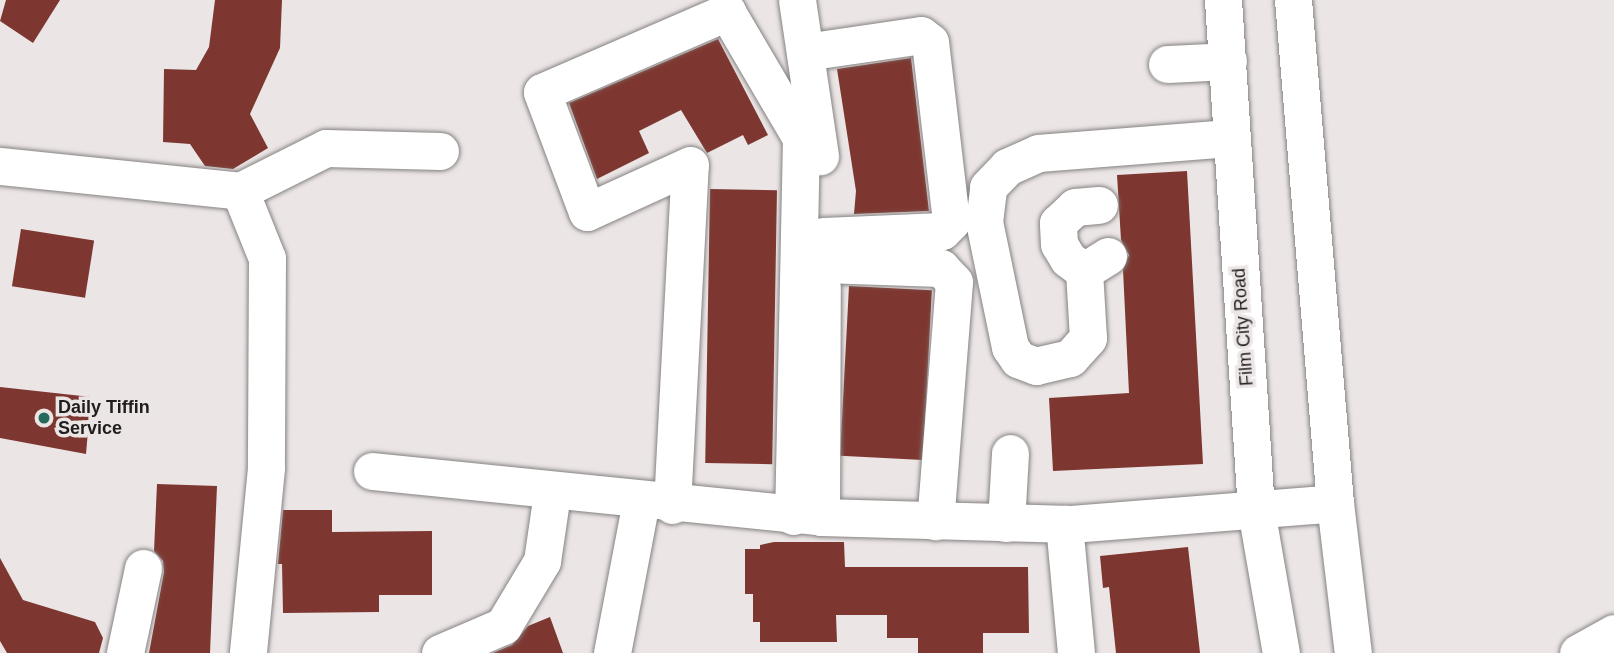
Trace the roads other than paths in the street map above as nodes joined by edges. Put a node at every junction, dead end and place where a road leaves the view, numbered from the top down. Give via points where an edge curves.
1 (797, 0) edge
2 (1223, 0) edge
3 (1293, 0) edge
4 (805, 52) junction
5 (1228, 61) junction
6 (1167, 64) dead end
7 (1229, 138) junction
8 (440, 151) dead end
9 (0, 166) edge
10 (240, 191) junction
11 (1099, 205) dead end
12 (823, 250) junction
13 (1015, 453) dead end
14 (372, 471) dead end
15 (552, 492) junction
16 (1335, 502) junction
17 (657, 503) junction
18 (1256, 510) junction
19 (807, 517) junction
20 (935, 521) junction
21 (1013, 523) junction
22 (1064, 524) junction
23 (144, 568) dead end
24 (1614, 633) edge
25 (125, 653) edge
26 (248, 653) edge
27 (440, 653) edge
28 (612, 653) edge
29 (1076, 653) edge
30 (1281, 653) edge
31 (1353, 653) edge
32 (1578, 653) edge

1 - 4 street
2 - 5 street, Film City Road
3 - 16 street
4 - 12 street via 820,152
4 - 12 street via 921,35 930,42 951,222 942,232
5 - 6 street
5 - 7 street, Film City Road
7 - 11 street via 1038,153 1007,167 988,187 984,222 1010,347 1018,359 1036,366 1070,358 1088,338 1096,263 1068,259 1059,244 1058,223 1075,207
7 - 18 street, Film City Road
8 - 10 street via 326,148
9 - 10 street
10 - 26 street via 267,258 266,468
12 - 19 street
12 - 20 street via 941,268 954,282
13 - 21 street
14 - 15 street
15 - 17 street
15 - 27 street via 542,561 503,626
16 - 18 street
16 - 31 street
17 - 19 street
17 - 19 street via 690,165 587,212 542,92 727,12 801,138
17 - 28 street
18 - 22 street
18 - 30 street, Film City Road
19 - 20 street
20 - 21 street
21 - 22 street
22 - 29 street
23 - 25 street
24 - 32 street

